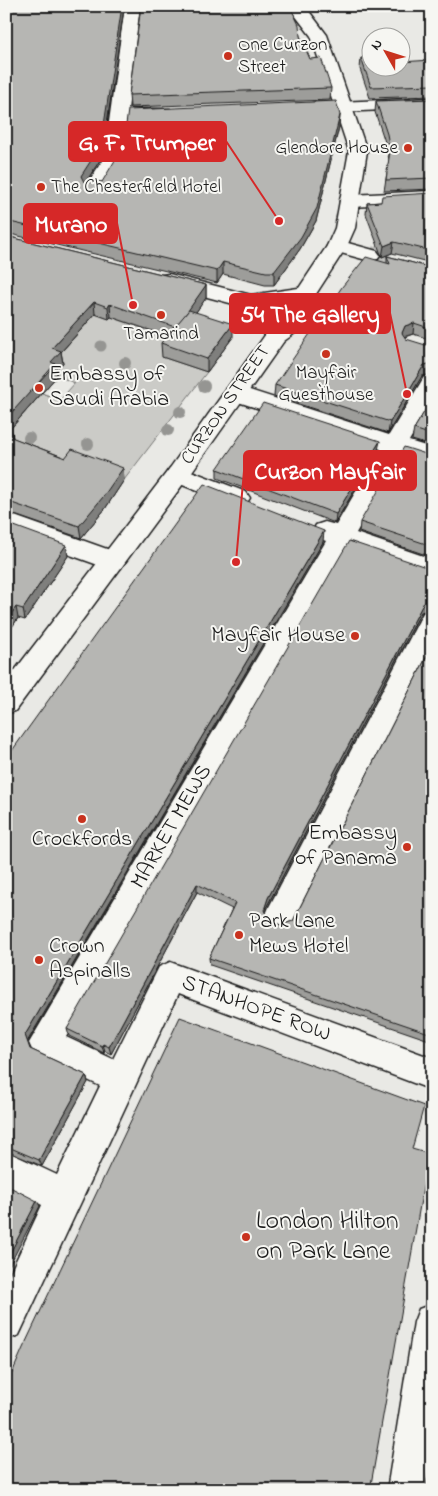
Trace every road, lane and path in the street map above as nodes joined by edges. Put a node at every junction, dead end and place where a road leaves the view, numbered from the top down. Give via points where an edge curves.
1 (296, 6) edge
2 (132, 13) dead end
3 (432, 103) edge
4 (342, 107) junction
5 (301, 108) edge
6 (177, 113) edge
7 (120, 115) junction
8 (94, 189) edge
9 (432, 197) edge
10 (350, 201) junction
11 (337, 246) junction
12 (370, 255) tunnel mouth
13 (153, 276) edge
14 (305, 294) junction
15 (254, 301) junction
16 (276, 336) junction
17 (432, 382) edge
18 (234, 393) junction
19 (424, 410) edge
20 (395, 444) junction
21 (432, 457) edge
22 (178, 474) junction
23 (261, 506) edge
24 (6, 522) edge
25 (306, 524) edge
26 (341, 537) junction
27 (112, 562) junction
28 (432, 569) edge
29 (432, 620) edge
30 (6, 703) edge
31 (280, 917) dead end
32 (432, 1074) edge
33 (120, 1079) junction
34 (6, 1168) edge
35 (63, 1199) junction
36 (6, 1322) edge
37 (432, 1322) edge
38 (406, 1490) edge

1 - 4 street via 319,35
2 - 7 street
3 - 4 street
4 - 5 street
4 - 10 street via 358,151
6 - 7 street
7 - 8 street via 113,158
9 - 10 street
10 - 11 street via 345,228
11 - 12 street
11 - 14 street
13 - 15 street
14 - 15 street
14 - 16 street, CURZON STREET via 312,303 296,324
15 - 16 street via 274,311 278,318
16 - 18 street, CURZON STREET
17 - 19 street
18 - 20 street
18 - 22 street, CURZON STREET
19 - 20 street
20 - 21 street
20 - 26 street
22 - 23 street
22 - 27 street, CURZON STREET
24 - 27 street
25 - 26 street
26 - 28 street
26 - 33 street, MARKET MEWS via 45,1044
27 - 30 street, CURZON STREET
29 - 31 street
32 - 33 street, STANHOPE ROW via 170,978
33 - 35 street, STANHOPE ROW
34 - 35 street
35 - 36 street, STANHOPE ROW
37 - 38 street

